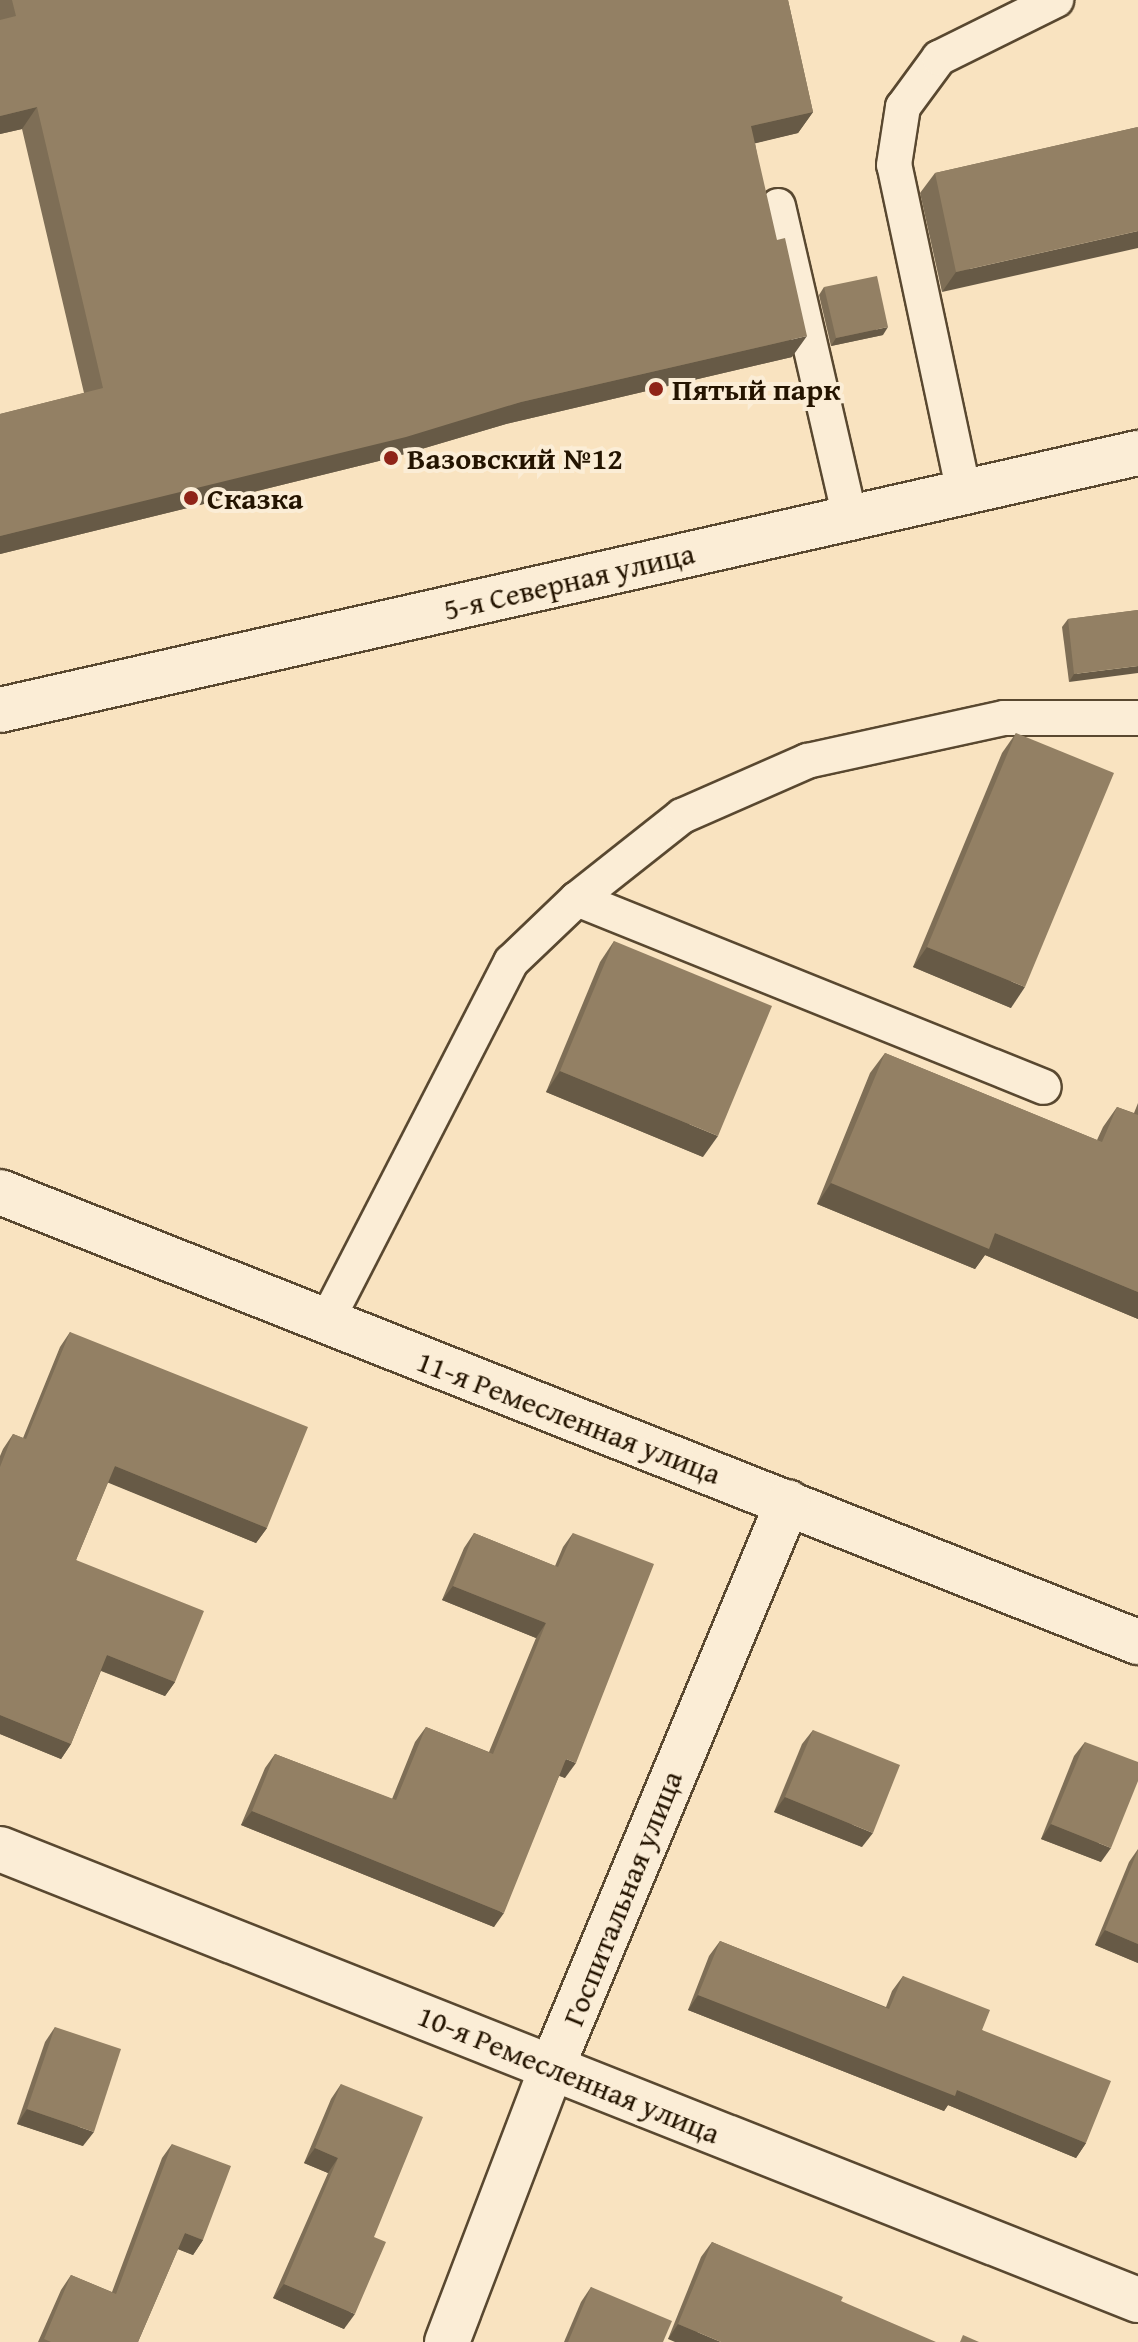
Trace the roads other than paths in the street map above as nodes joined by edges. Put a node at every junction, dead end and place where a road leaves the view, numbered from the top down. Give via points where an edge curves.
1 (1056, 0) edge
2 (778, 206) dead end
3 (1138, 453) edge
4 (964, 493) junction
5 (850, 518) junction
6 (0, 710) edge
7 (1138, 718) edge
8 (577, 899) junction
9 (1044, 1087) dead end
10 (0, 1192) edge
11 (326, 1322) junction
12 (788, 1502) junction
13 (1138, 1642) edge
14 (0, 1849) edge
15 (552, 2067) junction
16 (1138, 2300) edge
17 (447, 2342) edge

1 - 4 lane via 939,58 903,107 894,165
2 - 5 lane
3 - 4 main road, 5-я Северная улица
4 - 5 main road, 5-я Северная улица
5 - 6 main road, 5-я Северная улица
7 - 8 lane via 1004,718 807,761 682,816
8 - 9 lane
8 - 11 lane via 511,962
10 - 11 main road, 11-я Ремесленная улица
11 - 12 main road, 11-я Ремесленная улица
12 - 13 main road, 11-я Ремесленная улица
12 - 15 main road, Госпитальная улица
14 - 15 main road, 10-я Ремесленная улица
15 - 16 main road, 10-я Ремесленная улица
15 - 17 main road, Госпитальная улица

